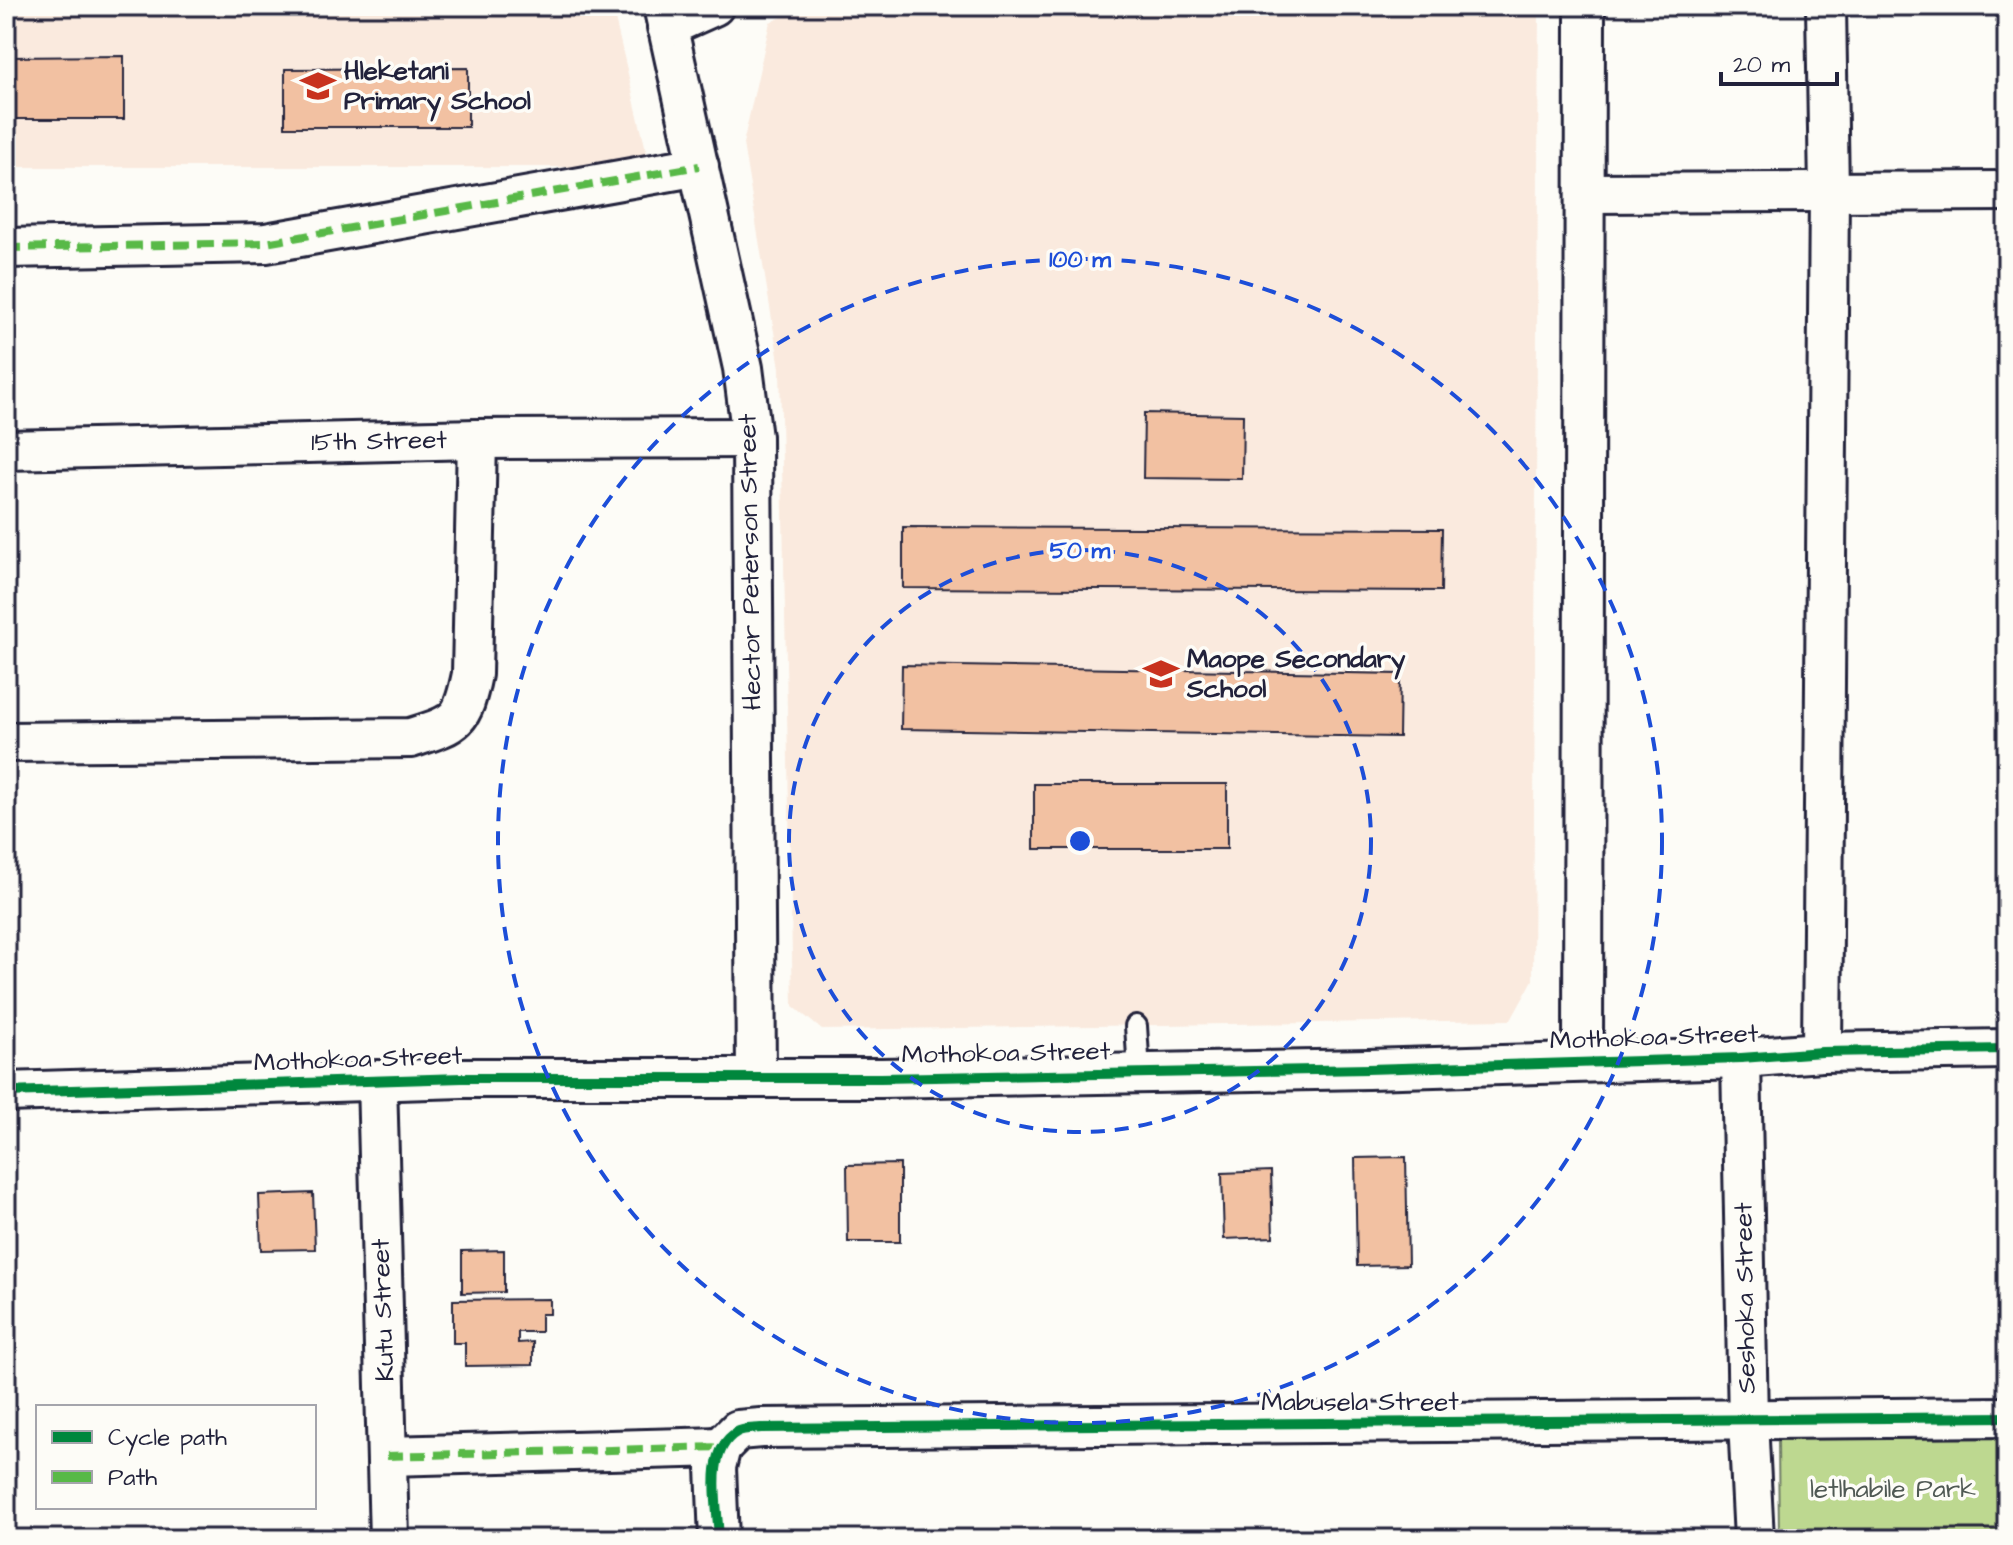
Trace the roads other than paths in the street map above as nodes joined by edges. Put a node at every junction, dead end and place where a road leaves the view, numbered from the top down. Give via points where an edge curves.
1 (714, 6) edge
2 (1585, 6) edge
3 (1826, 6) edge
4 (665, 17) edge
5 (699, 166) junction
6 (2007, 191) edge
7 (1829, 192) junction
8 (1585, 193) junction
9 (6, 248) edge
10 (752, 438) junction
11 (477, 439) junction
12 (6, 450) edge
13 (6, 742) edge
14 (1136, 1026) dead end
15 (2007, 1049) edge
16 (1822, 1052) junction
17 (1741, 1058) junction
18 (1583, 1061) junction
19 (1139, 1072) junction
20 (756, 1078) junction
21 (377, 1080) junction
22 (6, 1092) edge
23 (2007, 1417) edge
24 (1748, 1421) junction
25 (721, 1447) junction
26 (387, 1456) junction
27 (389, 1539) edge
28 (719, 1539) edge
29 (1754, 1539) edge

1 - 4 street
2 - 8 street
3 - 7 street
4 - 5 street, Hector Peterson Street
5 - 9 street via 266,243
5 - 10 street, Hector Peterson Street via 743,368
6 - 7 street
7 - 8 street
7 - 16 street
8 - 18 street
10 - 11 street, 15th Street
10 - 20 street, Hector Peterson Street
11 - 12 street, 15th Street
11 - 13 street via 472,674 466,703 450,725 411,738
14 - 19 lane
15 - 16 street, Mothokoa Street
16 - 17 street, Mothokoa Street
17 - 18 street, Mothokoa Street
17 - 24 street, Seshoka Street
18 - 19 street, Mothokoa Street
19 - 20 street, Mothokoa Street
20 - 21 street, Mothokoa Street
21 - 22 street, Mothokoa Street
21 - 26 street, Kutu Street
23 - 24 street, Mabusela Street
24 - 25 street, Mabusela Street via 761,1428 738,1430
24 - 29 street, Seshoka Street
25 - 26 street
25 - 28 street via 716,1467
26 - 27 street, Kutu Street

